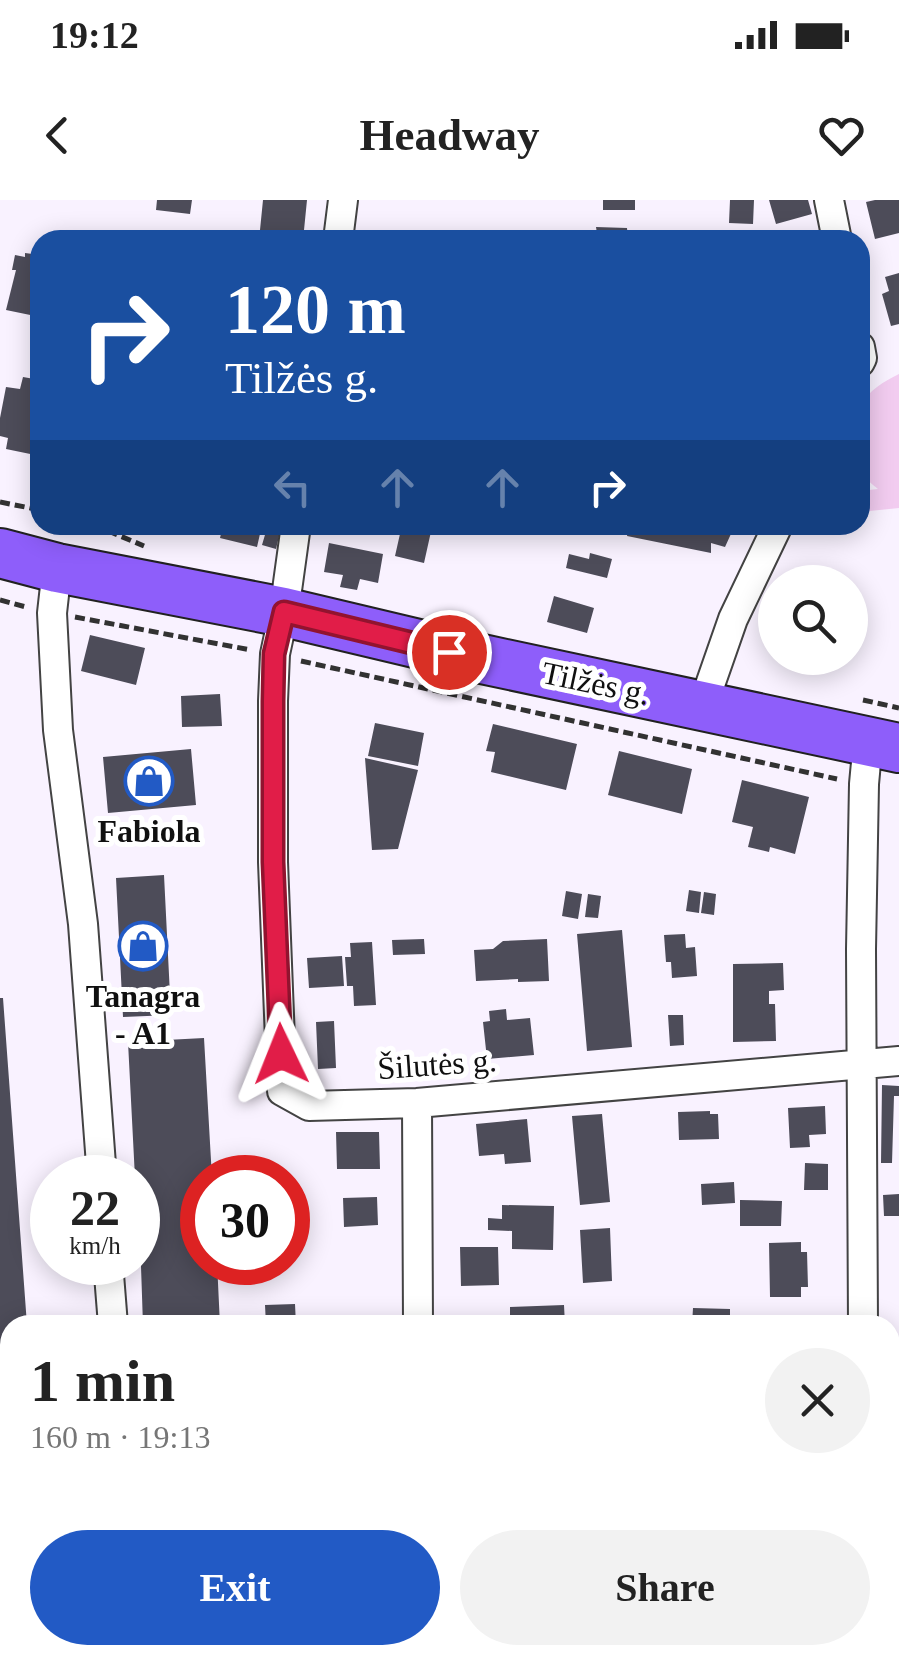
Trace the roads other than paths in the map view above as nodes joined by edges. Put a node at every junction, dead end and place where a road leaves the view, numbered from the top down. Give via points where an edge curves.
1 (343, 200) edge
2 (829, 200) edge
3 (339, 230) edge
4 (835, 230) edge
5 (294, 535) edge
6 (773, 535) edge
7 (0, 553) edge
8 (54, 590) junction
9 (279, 633) junction
10 (703, 705) junction
11 (877, 758) edge
12 (899, 1061) edge
13 (863, 1063) junction
14 (418, 1103) junction
15 (100, 1155) edge
16 (110, 1285) edge
17 (112, 1315) edge
18 (418, 1315) edge
19 (863, 1315) edge

1 - 3 street
2 - 4 street
5 - 9 street
6 - 10 street via 733,619
7 - 8 highway, Tilžės g.
8 - 9 highway, Tilžės g.
8 - 15 street via 58,730 83,924
9 - 10 highway, Tilžės g. via 482,660
9 - 14 street, Šilutės g. via 273,862 282,1091 309,1106
10 - 11 highway, Tilžės g.
11 - 13 street via 861,949
12 - 13 street, Šilutės g.
13 - 14 street, Šilutės g.
13 - 19 street
14 - 18 street
16 - 17 street

